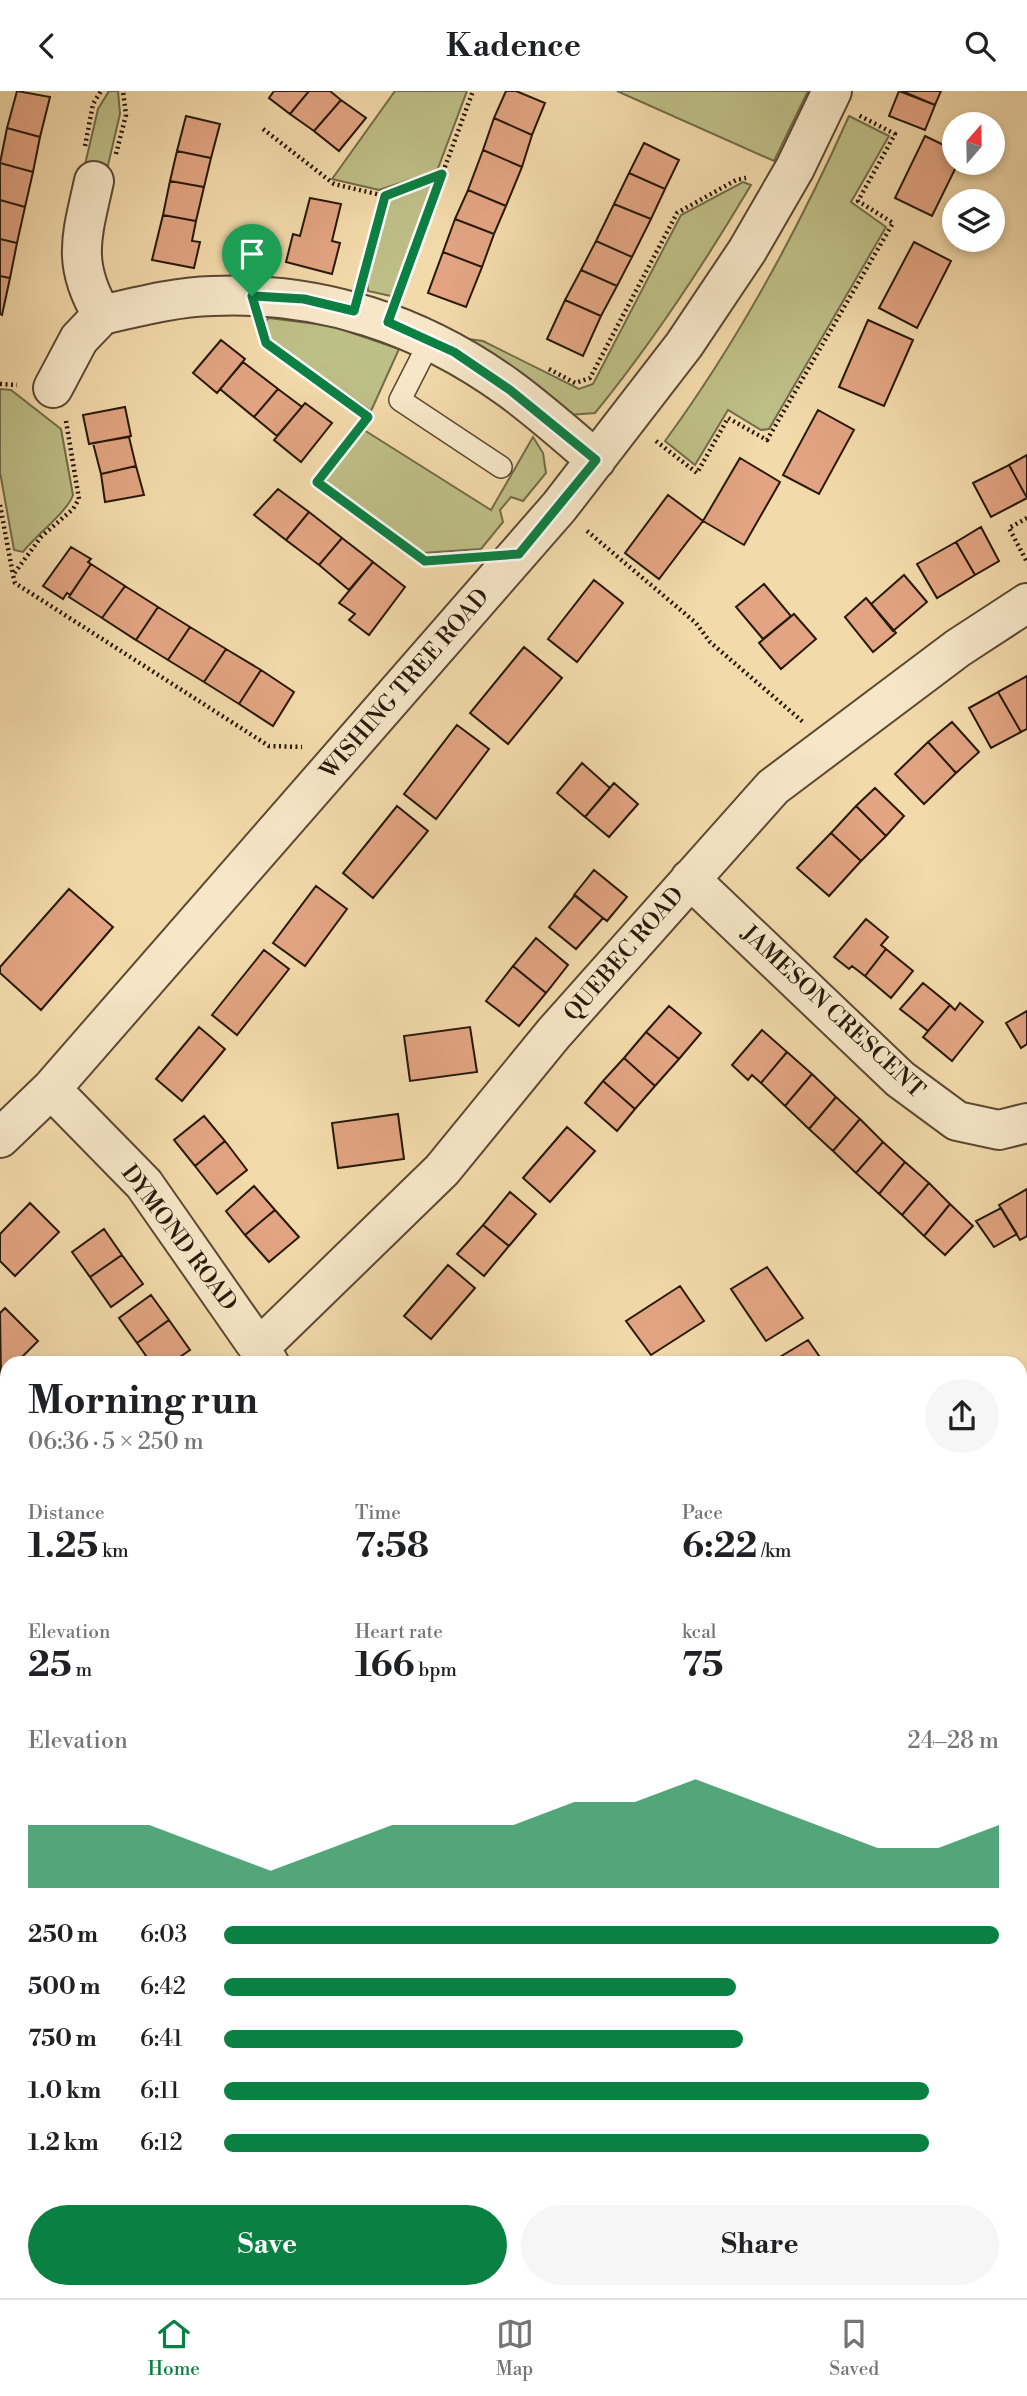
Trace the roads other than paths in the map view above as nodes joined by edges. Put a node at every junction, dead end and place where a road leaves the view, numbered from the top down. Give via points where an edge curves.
1 (830, 95) edge
2 (94, 181) road end
3 (102, 315) junction
4 (430, 341) junction
5 (52, 388) road end
6 (596, 460) junction
7 (501, 467) dead end
8 (1027, 603) edge
9 (690, 879) junction
10 (51, 1089) junction
11 (1027, 1123) edge
12 (0, 1138) edge
13 (264, 1355) edge

1 - 6 street, WISHING TREE ROAD via 795,168 740,261 684,345
2 - 3 street via 81,267
3 - 4 street via 209,296 304,299 371,316
3 - 5 street via 79,339
4 - 6 street via 510,390
4 - 7 lane via 400,400
6 - 10 street, WISHING TREE ROAD
8 - 9 street, QUEBEC ROAD via 958,648 773,787
9 - 11 street, JAMESON CRESCENT via 900,1079 957,1121 999,1130
9 - 13 street, QUEBEC ROAD via 442,1170
10 - 12 street, WISHING TREE ROAD
10 - 13 street, DYMOND ROAD via 144,1184

